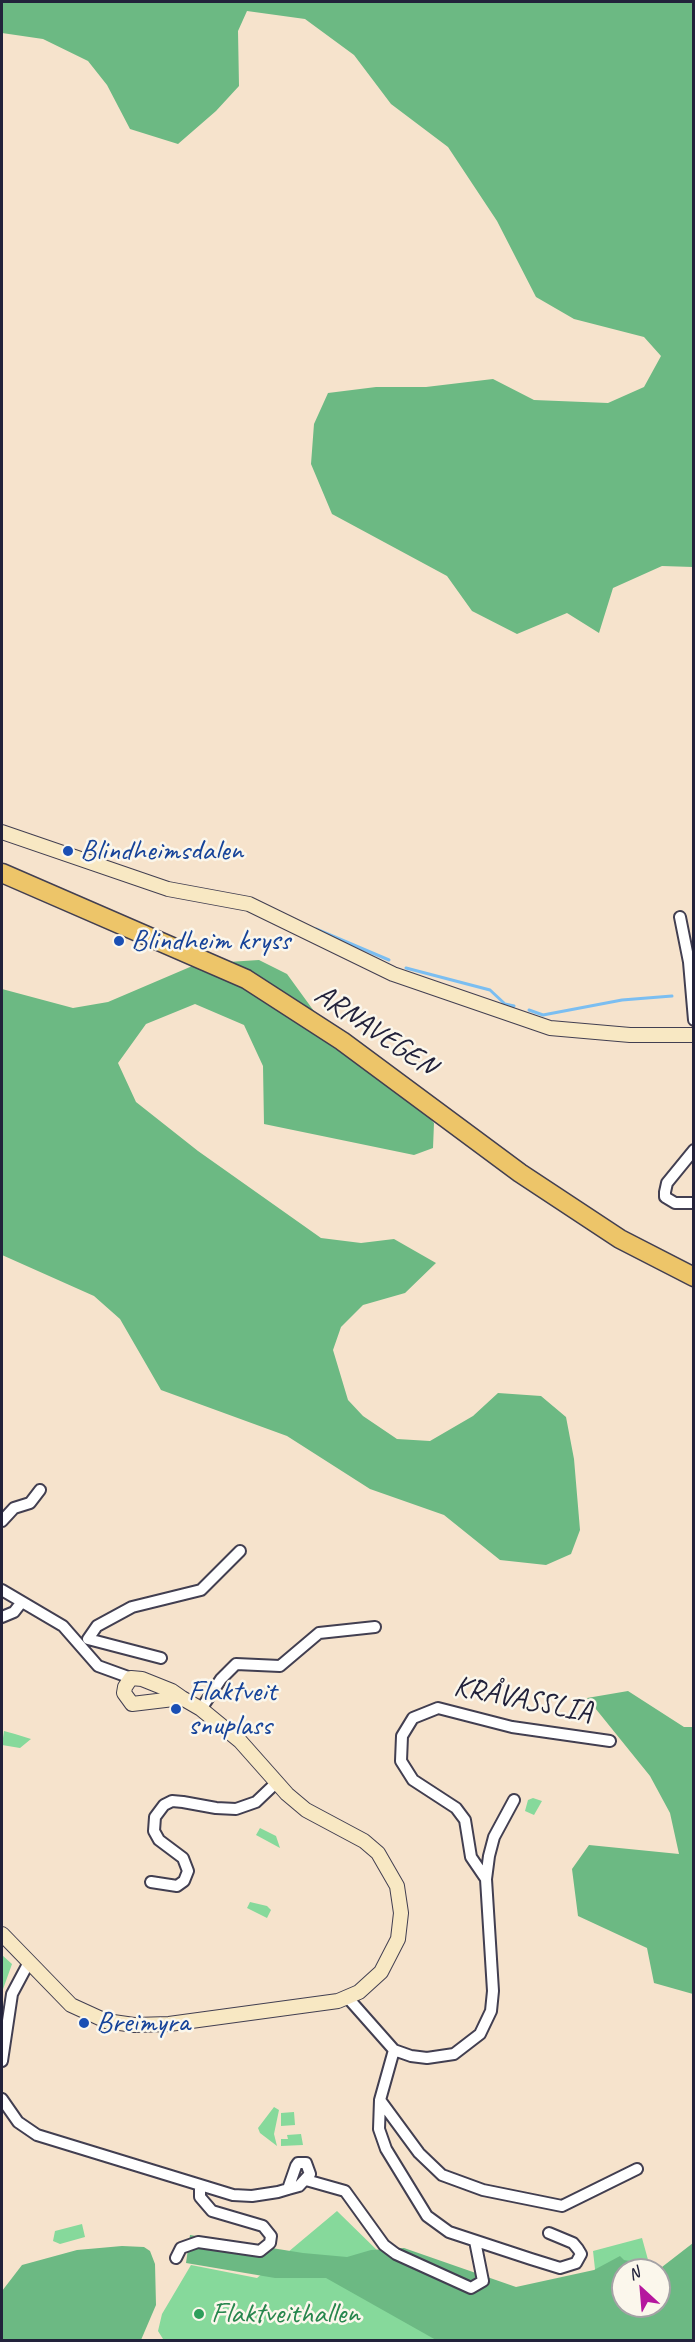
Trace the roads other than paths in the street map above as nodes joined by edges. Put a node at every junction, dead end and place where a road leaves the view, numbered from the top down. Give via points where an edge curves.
1 (2, 832) edge
2 (2, 873) edge
3 (680, 917) dead end
4 (693, 1020) edge
5 (693, 1035) edge
6 (693, 1150) edge
7 (693, 1203) edge
8 (693, 1277) edge
9 (40, 1490) dead end
10 (2, 1521) edge
11 (240, 1551) dead end
12 (2, 1590) edge
13 (21, 1603) junction
14 (2, 1617) edge
15 (375, 1628) dead end
16 (84, 1642) junction
17 (161, 1658) dead end
18 (131, 1678) junction
19 (183, 1698) junction
20 (201, 1709) junction
21 (610, 1740) dead end
22 (277, 1782) junction
23 (514, 1800) dead end
24 (486, 1879) junction
25 (151, 1882) dead end
26 (2, 1934) edge
27 (28, 1964) junction
28 (348, 1998) junction
29 (394, 2050) junction
30 (2, 2061) edge
31 (2, 2099) edge
32 (380, 2100) junction
33 (637, 2169) dead end
34 (306, 2180) junction
35 (200, 2187) junction
36 (288, 2189) junction
37 (549, 2233) dead end
38 (475, 2241) junction
39 (176, 2258) dead end

1 - 5 main road via 168,889 249,904 393,974 550,1028 630,1035
2 - 8 highway, ARNAVEGEN via 246,979 342,1041 538,1185 620,1239
3 - 4 street via 689,962
6 - 7 street via 667,1183 665,1192 675,1203
9 - 10 street via 30,1503 15,1508
11 - 16 street via 201,1590 132,1606 97,1626
12 - 13 street
13 - 14 street via 14,1612
13 - 16 street
15 - 20 street via 320,1633 280,1666 236,1664
16 - 17 street
16 - 18 street via 88,1658 98,1666
18 - 19 main road via 156,1684
18 - 19 main road via 124,1693 132,1704
19 - 20 main road
20 - 22 main road via 240,1741
21 - 24 street, KRÅVASSLIA via 512,1727 447,1709 430,1710 413,1718 402,1736 401,1761 413,1780 456,1808 465,1820 471,1857
22 - 25 street via 256,1802 236,1809 183,1802 164,1805 155,1817 154,1830 159,1840 183,1858 188,1871 177,1886
22 - 28 main road via 306,1810 364,1840 378,1853 397,1886 401,1913 398,1939 390,1958 368,1984
23 - 24 street, KRÅVASSLIA via 494,1837
24 - 29 street, KRÅVASSLIA via 493,1991 487,2022 480,2034 454,2054 427,2058
26 - 27 main road
27 - 28 main road via 71,2006 106,2021 134,2025 257,2013
27 - 30 street via 12,1994
28 - 29 street
29 - 32 street
31 - 35 street via 18,2122 37,2135
32 - 33 street via 442,2175 483,2190 562,2206
32 - 38 street via 382,2140 420,2206 436,2225
34 - 36 street
34 - 36 street via 309,2167 298,2163
34 - 38 street via 345,2191 384,2245 396,2254 471,2288 483,2281
35 - 36 street via 252,2196
35 - 39 street via 200,2197 212,2211 263,2226 271,2236 270,2243 260,2251 198,2242 182,2248
37 - 38 street via 573,2243 581,2254 576,2263 560,2268

